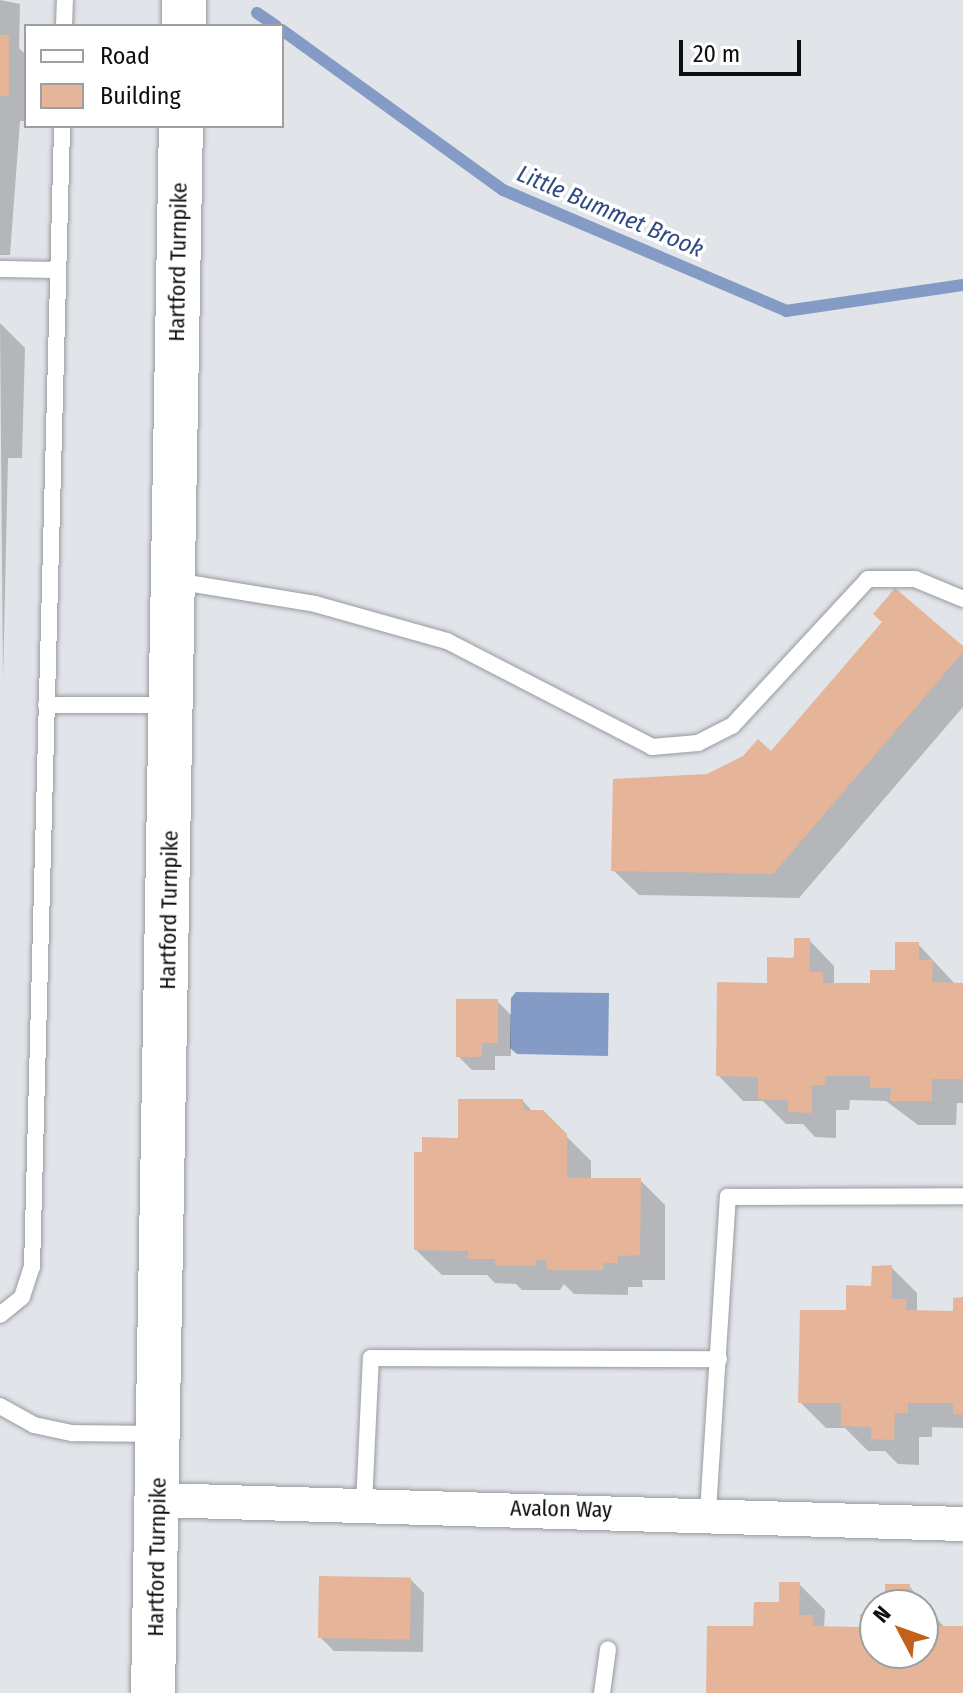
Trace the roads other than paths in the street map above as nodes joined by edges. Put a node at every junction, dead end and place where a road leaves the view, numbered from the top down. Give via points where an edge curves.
1 (65, 0) edge
2 (184, 0) edge
3 (64, 24) edge
4 (184, 24) edge
5 (62, 128) edge
6 (181, 128) edge
7 (0, 269) edge
8 (58, 270) junction
9 (174, 580) junction
10 (963, 599) edge
11 (46, 705) junction
12 (172, 705) junction
13 (963, 1196) edge
14 (0, 1315) edge
15 (719, 1359) junction
16 (0, 1406) edge
17 (160, 1434) junction
18 (158, 1500) junction
19 (364, 1504) junction
20 (708, 1512) junction
21 (963, 1524) edge
22 (608, 1649) dead end
23 (153, 1693) edge
24 (602, 1693) edge

1 - 3 lane
2 - 4 main road
5 - 8 lane
6 - 9 main road, Hartford Turnpike
7 - 8 lane
8 - 11 lane
9 - 10 lane via 315,604 447,641 652,747 698,743 732,726 868,579 915,579
9 - 12 main road, Hartford Turnpike
11 - 12 lane
11 - 14 lane via 32,1267 22,1297
12 - 17 main road, Hartford Turnpike
13 - 15 lane via 728,1197
15 - 19 lane via 371,1358
15 - 20 lane
16 - 17 lane via 34,1425 73,1433
17 - 18 main road, Hartford Turnpike
18 - 19 street, Avalon Way
18 - 23 main road, Hartford Turnpike
19 - 20 street, Avalon Way
20 - 21 street, Avalon Way
22 - 24 lane

